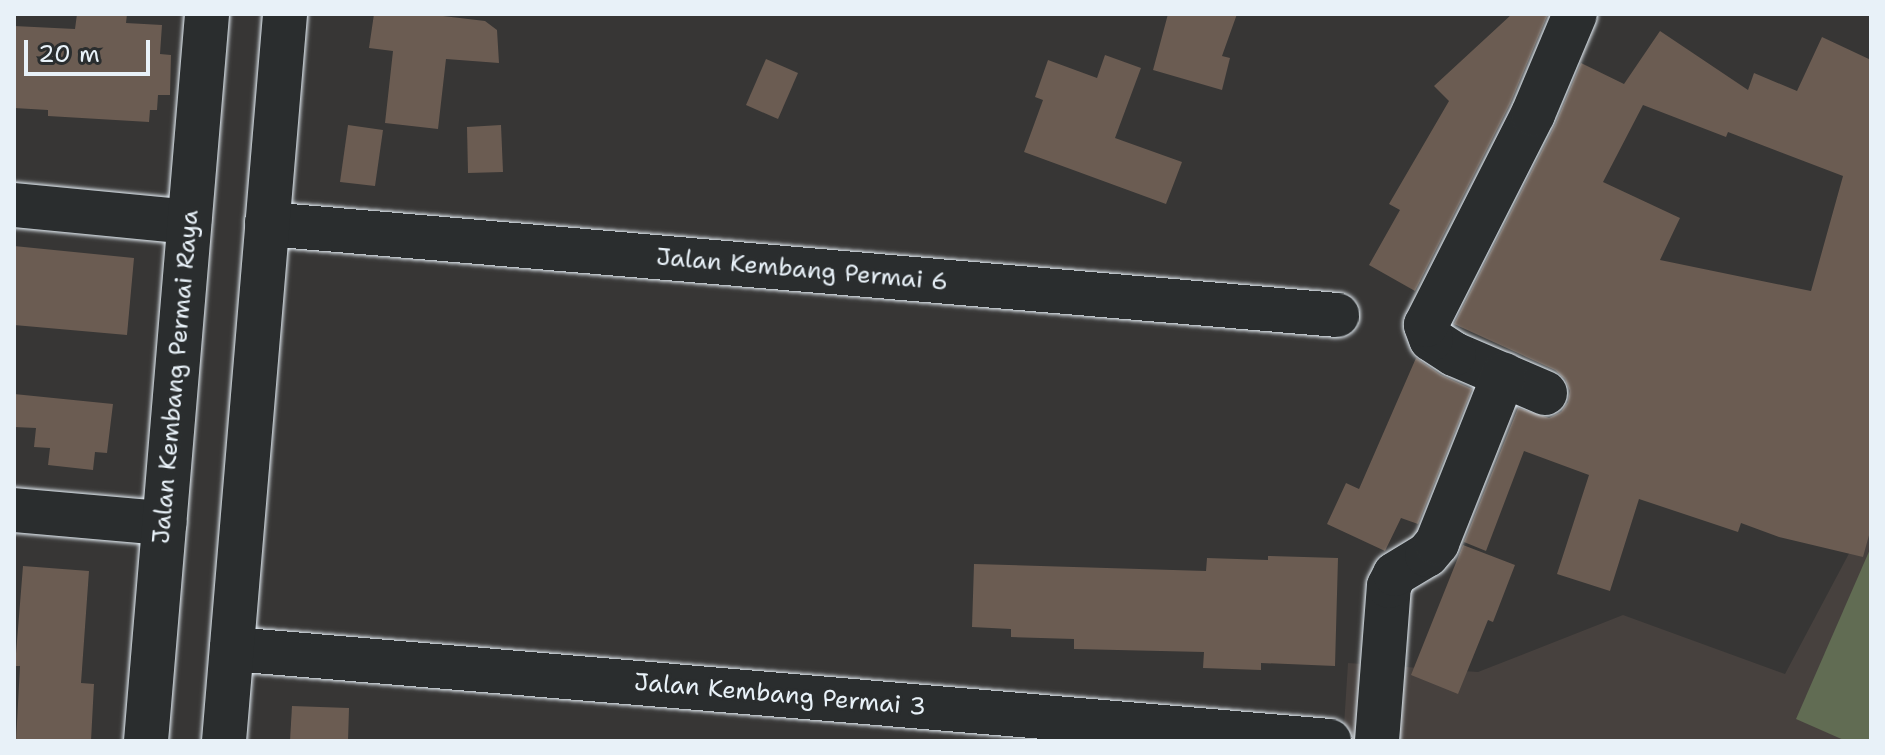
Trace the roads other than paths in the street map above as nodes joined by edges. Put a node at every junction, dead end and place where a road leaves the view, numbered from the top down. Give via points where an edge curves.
1 (207, 14) edge
2 (285, 14) edge
3 (1575, 14) edge
4 (14, 205) edge
5 (189, 222) junction
6 (267, 224) junction
7 (1337, 315) dead end
8 (1504, 375) junction
9 (1545, 393) dead end
10 (14, 510) edge
11 (164, 523) junction
12 (232, 649) junction
13 (146, 741) edge
14 (224, 741) edge
15 (1329, 741) edge
16 (1377, 741) edge

1 - 5 street, Jalan Kembang Permai Raya
2 - 6 street
3 - 8 street via 1533,114 1426,325 1431,339 1454,354
4 - 5 street
5 - 11 street, Jalan Kembang Permai Raya
6 - 7 street, Jalan Kembang Permai 6
6 - 12 street
8 - 9 street
8 - 16 street via 1437,543 1395,574 1389,586
10 - 11 street
11 - 13 street, Jalan Kembang Permai Raya
12 - 14 street
12 - 15 street, Jalan Kembang Permai 3

